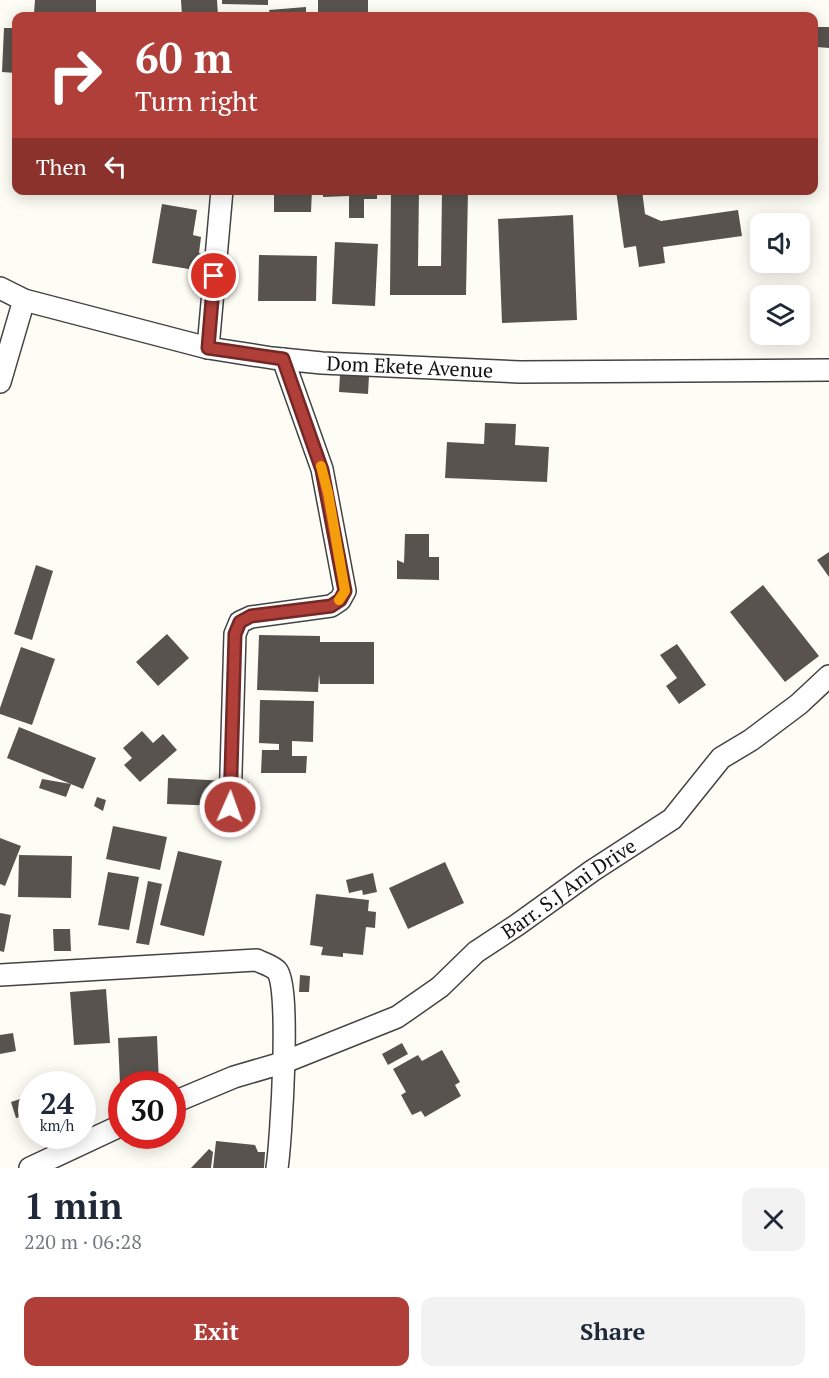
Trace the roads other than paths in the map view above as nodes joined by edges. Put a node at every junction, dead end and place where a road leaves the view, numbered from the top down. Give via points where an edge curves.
1 (222, 195) edge
2 (0, 288) edge
3 (24, 300) junction
4 (208, 348) junction
5 (283, 359) junction
6 (829, 370) edge
7 (0, 382) edge
8 (829, 676) edge
9 (230, 807) dead end
10 (0, 975) edge
11 (282, 1063) junction
12 (186, 1097) edge
13 (108, 1131) edge
14 (283, 1164) edge
15 (30, 1168) edge

1 - 4 street
2 - 3 street, Dom Ekete Avenue
3 - 4 street, Dom Ekete Avenue
3 - 7 street
4 - 5 street, Dom Ekete Avenue
5 - 6 street, Dom Ekete Avenue via 520,372
5 - 9 street via 322,470 345,591 331,606 251,616 240,622 235,634
8 - 11 street, Barr. S.J Ani Drive via 799,704 721,758 672,819 476,952 440,987 397,1017
10 - 11 street via 257,960 277,970 283,983
11 - 12 street, Barr. S.J Ani Drive
11 - 14 street
13 - 15 street

